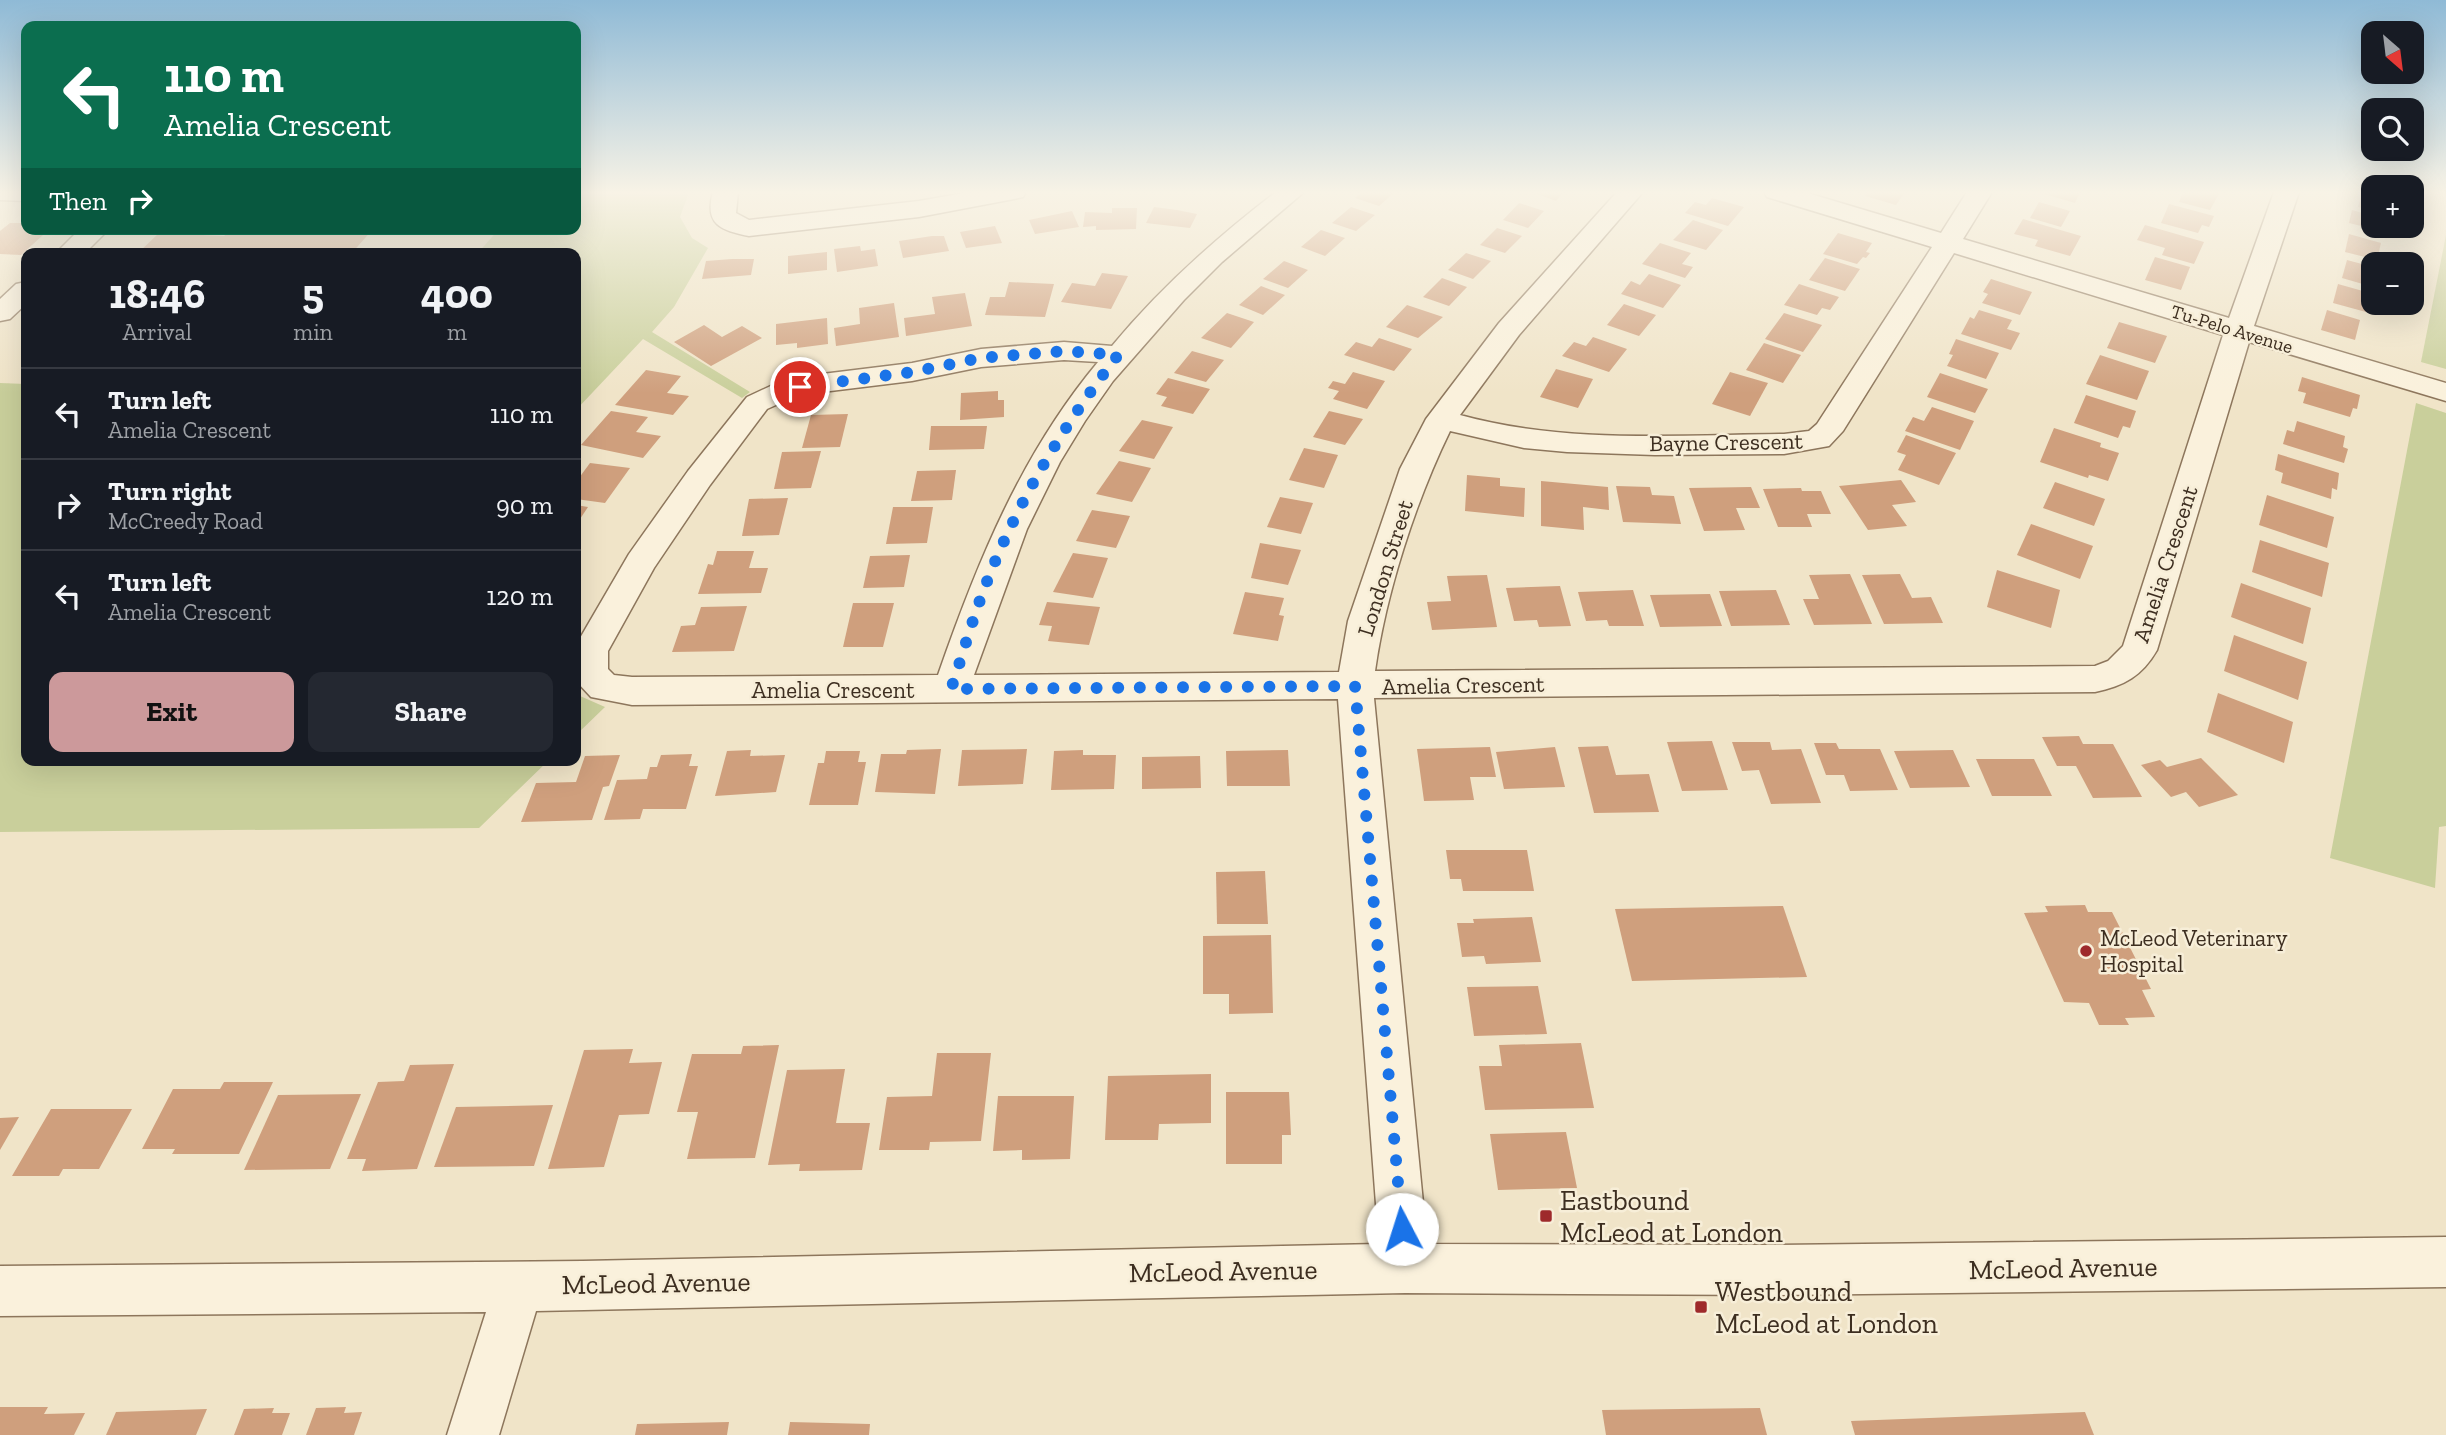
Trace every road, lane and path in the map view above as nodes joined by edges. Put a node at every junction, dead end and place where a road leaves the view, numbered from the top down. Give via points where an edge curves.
1 (1213, 259) edge
2 (1570, 259) edge
3 (1939, 259) edge
4 (2002, 259) edge
5 (2264, 259) edge
6 (21, 294) edge
7 (0, 313) edge
8 (2239, 331) junction
9 (1118, 355) junction
10 (2446, 392) edge
11 (1441, 419) junction
12 (1355, 686) junction
13 (951, 689) junction
14 (2446, 1262) edge
15 (1405, 1268) junction
16 (519, 1286) junction
17 (0, 1292) edge
18 (473, 1435) edge

1 - 9 street
2 - 11 street, London Street via 1508,329
3 - 11 street, Bayne Crescent via 1828,431 1818,439 1784,444 1573,443 1479,432
4 - 8 street, Tu-Pelo Avenue
5 - 8 street, Amelia Crescent
6 - 7 street
8 - 10 street, Tu-Pelo Avenue
8 - 12 street, Amelia Crescent via 2139,650 2117,675 2095,679
9 - 13 street via 1056,442 1022,504 983,591
9 - 13 street, Amelia Crescent via 1065,351 981,358 814,384 757,402 641,562 590,651 590,674 604,687 632,691
11 - 12 street, London Street via 1416,469 1365,621
12 - 13 street, Amelia Crescent
12 - 15 street, London Street
14 - 15 street, McLeod Avenue via 1774,1270
15 - 16 street, McLeod Avenue
16 - 17 street, McLeod Avenue
16 - 18 street

